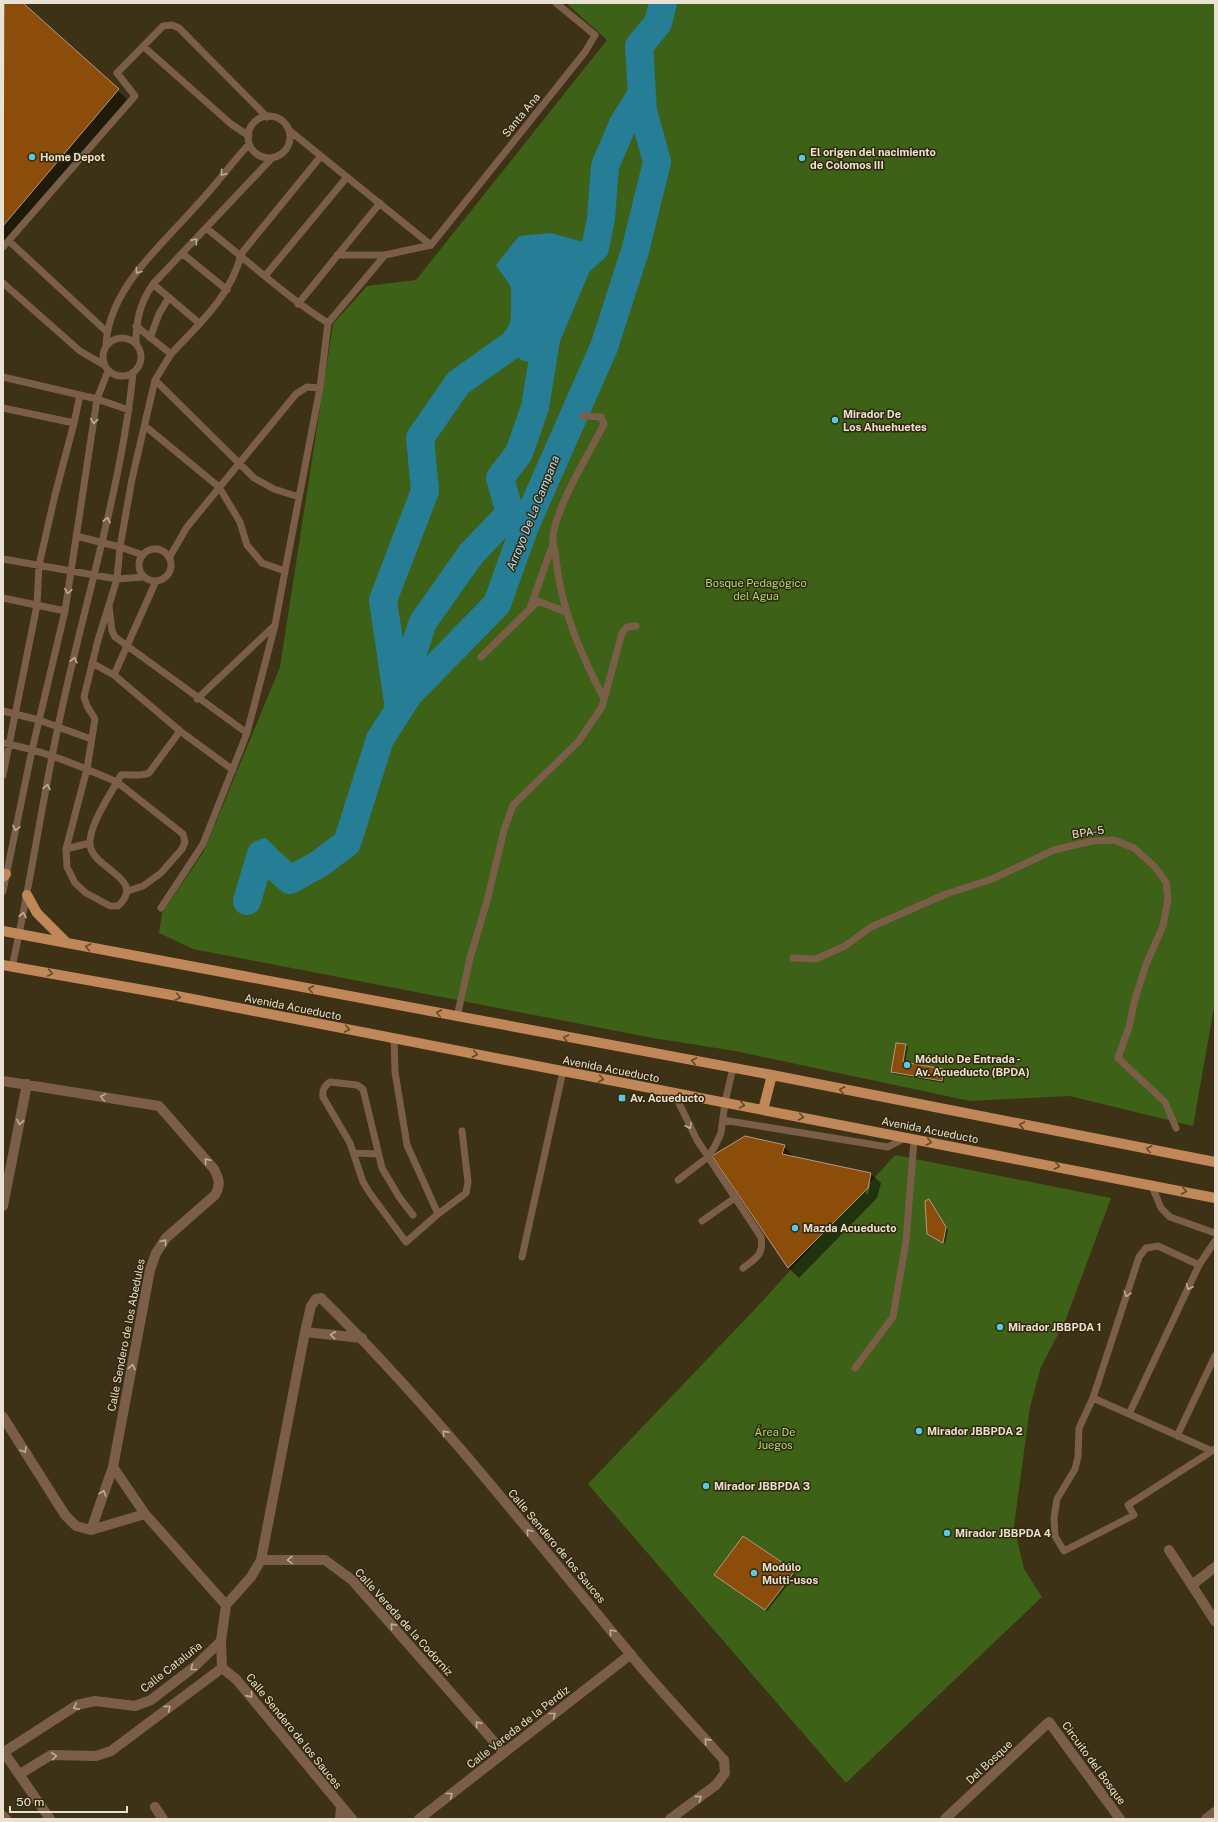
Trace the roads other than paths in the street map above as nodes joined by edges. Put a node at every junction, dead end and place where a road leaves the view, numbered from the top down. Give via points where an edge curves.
1 (556, 3) edge
2 (143, 46) junction
3 (267, 117) junction
4 (290, 131) junction
5 (249, 140) junction
6 (321, 156) junction
7 (272, 158) junction
8 (347, 177) junction
9 (380, 203) junction
10 (206, 228) junction
11 (9, 241) junction
12 (431, 245) junction
13 (3, 247) edge
14 (183, 254) junction
15 (240, 254) junction
16 (337, 255) junction
17 (385, 256) junction
18 (265, 276) junction
19 (3, 283) edge
20 (153, 284) junction
21 (227, 290) junction
22 (168, 297) junction
23 (298, 304) junction
24 (199, 323) junction
25 (328, 323) junction
26 (136, 326) junction
27 (106, 332) junction
28 (150, 338) junction
29 (136, 343) junction
30 (106, 346) junction
31 (171, 354) junction
32 (106, 368) junction
33 (133, 373) junction
34 (3, 377) edge
35 (155, 380) junction
36 (320, 388) junction
37 (80, 395) junction
38 (97, 399) junction
39 (3, 408) edge
40 (129, 410) junction
41 (583, 416) dead end
42 (74, 424) junction
43 (145, 426) junction
44 (238, 463) junction
45 (219, 487) junction
46 (299, 497) junction
47 (76, 536) junction
48 (554, 542) junction
49 (102, 543) junction
50 (120, 547) junction
51 (143, 555) junction
52 (169, 558) junction
53 (3, 559) edge
54 (39, 565) junction
55 (285, 571) junction
56 (71, 572) junction
57 (95, 575) junction
58 (144, 577) junction
59 (117, 579) junction
60 (156, 581) junction
61 (3, 598) edge
62 (37, 604) junction
63 (108, 604) junction
64 (530, 610) junction
65 (65, 611) junction
66 (566, 612) junction
67 (275, 625) junction
68 (636, 626) dead end
69 (126, 645) junction
70 (481, 657) dead end
71 (92, 663) junction
72 (114, 675) junction
73 (197, 699) junction
74 (604, 699) junction
75 (3, 710) edge
76 (15, 713) junction
77 (39, 720) junction
78 (58, 727) junction
79 (180, 731) junction
80 (247, 733) junction
81 (91, 739) junction
82 (6, 744) edge
83 (32, 750) junction
84 (53, 757) junction
85 (87, 769) junction
86 (232, 770) junction
87 (3, 775) edge
88 (117, 782) junction
89 (90, 843) junction
90 (66, 849) junction
91 (4, 875) edge
92 (3, 891) edge
93 (128, 891) junction
94 (27, 895) junction
95 (161, 908) dead end
96 (3, 931) edge
97 (19, 935) junction
98 (68, 943) junction
99 (793, 958) dead end
100 (8, 966) edge
101 (457, 1017) junction
102 (394, 1038) junction
103 (732, 1068) junction
104 (563, 1071) junction
105 (772, 1075) junction
106 (3, 1081) edge
107 (27, 1084) junction
108 (674, 1094) junction
109 (725, 1102) junction
110 (763, 1110) junction
111 (723, 1120) junction
112 (1176, 1128) dead end
113 (462, 1131) dead end
114 (910, 1139) junction
115 (355, 1154) junction
116 (378, 1154) junction
117 (708, 1157) junction
118 (1215, 1162) edge
119 (678, 1180) dead end
120 (1151, 1184) junction
121 (736, 1197) junction
122 (1215, 1198) edge
123 (3, 1206) edge
124 (438, 1214) junction
125 (413, 1216) dead end
126 (702, 1221) dead end
127 (1215, 1234) edge
128 (1215, 1241) edge
129 (522, 1257) dead end
130 (1199, 1265) junction
131 (743, 1268) dead end
132 (305, 1332) junction
133 (362, 1338) junction
134 (1215, 1356) edge
135 (855, 1368) dead end
136 (1212, 1368) edge
137 (1092, 1398) junction
138 (1129, 1414) junction
139 (3, 1417) edge
140 (1177, 1436) junction
141 (1214, 1450) edge
142 (113, 1467) junction
143 (145, 1514) junction
144 (91, 1530) junction
145 (1169, 1550) dead end
146 (261, 1560) junction
147 (1215, 1568) edge
148 (1192, 1585) junction
149 (226, 1605) junction
150 (1215, 1621) edge
151 (221, 1641) junction
152 (631, 1654) junction
153 (222, 1668) junction
154 (1049, 1722) joint
155 (4, 1751) edge
156 (504, 1753) junction
157 (20, 1774) junction
158 (341, 1806) junction
159 (154, 1807) dead end
160 (1215, 1812) edge
161 (3, 1816) edge
162 (47, 1817) edge
163 (6, 1819) edge
164 (163, 1819) edge
165 (340, 1819) edge
166 (352, 1819) edge
167 (419, 1819) edge
168 (670, 1819) edge
169 (945, 1819) edge
170 (1120, 1819) edge
171 (1206, 1819) edge

1 - 12 lane, Santa Ana via 595,35 585,52
2 - 3 lane via 164,26 172,25 179,28
2 - 5 lane
2 - 11 lane via 117,73 135,96
3 - 4 lane via 281,120
3 - 5 lane via 254,123
4 - 6 lane
4 - 7 lane via 289,146 285,152
5 - 7 lane via 258,155
5 -> 27 lane via 132,279 124,290
6 - 8 lane
6 - 15 lane
7 - 10 lane
8 - 9 lane
8 - 18 lane
9 - 12 lane
9 - 16 lane
14 -> 10 lane
10 - 15 lane
11 - 13 lane
11 - 27 lane
12 - 17 lane
14 - 20 lane
14 - 21 lane
15 - 18 lane
15 - 21 lane via 237,270
16 - 17 lane
16 - 23 lane
17 - 25 lane
18 - 23 lane
19 - 32 lane via 80,351
20 - 22 lane
20 - 26 lane via 138,312
21 - 24 lane
22 - 24 lane
22 - 28 lane
23 - 25 lane
24 - 31 lane
25 - 36 lane
26 - 28 lane
26 - 29 lane
27 - 30 lane
28 - 31 lane
29 - 30 lane via 124,337 117,338
29 - 33 lane via 141,362
30 - 32 lane via 103,352
31 - 35 lane
32 - 33 lane via 120,376
32 - 38 lane
33 - 40 lane
34 - 37 lane
35 - 43 lane
35 - 44 lane
36 - 44 lane via 307,387 296,394
36 - 46 lane
37 - 38 lane
37 - 42 lane
38 - 40 lane
38 -> 47 lane
39 - 42 lane
49 -> 40 lane
41 - 48 lane via 601,417 604,424 563,505 553,535
42 - 54 lane
43 - 45 lane
43 - 50 lane via 132,479
44 - 45 lane
44 - 46 lane via 254,478 274,489
45 - 52 lane via 187,527
45 - 55 lane via 240,522 246,544 262,563
46 - 55 lane
47 - 49 lane
47 - 56 lane
48 - 64 lane
48 - 66 lane
49 - 50 lane
49 - 57 lane
50 - 51 lane
50 - 59 lane
51 - 52 lane via 154,549 165,553
51 - 58 lane via 139,566
52 - 60 lane via 170,570 167,576
53 - 54 lane
54 - 56 lane
54 - 62 lane
55 - 67 lane
56 - 57 lane
56 -> 65 lane
57 - 59 lane
78 -> 57 lane
58 - 59 lane
58 - 60 lane
59 - 63 lane
60 - 69 lane
61 - 62 lane
62 - 65 lane
62 - 76 lane
63 - 69 lane via 115,638
63 - 71 lane
64 - 66 lane via 538,601
64 - 70 lane
65 - 77 lane
66 - 74 lane via 580,652
67 - 73 lane
67 - 80 lane
68 - 74 lane via 627,627 622,633
69 - 72 lane
69 - 73 lane
71 - 72 lane
71 - 81 lane via 84,697 95,719
72 - 79 lane
73 - 80 lane
74 - 101 lane via 602,707 578,742 513,805 470,958
75 - 76 lane
76 - 77 lane
76 - 82 lane
77 - 78 lane
77 - 83 lane
78 - 81 lane
78 - 84 lane
79 - 86 lane
79 - 88 lane via 149,773 142,776 121,775
80 - 86 lane
81 - 85 lane
82 - 83 lane
82 - 87 lane
83 - 84 lane
83 -> 91 lane
84 - 85 lane
94 -> 84 lane
85 - 88 lane
85 - 90 lane
86 - 95 lane via 203,844
88 - 89 lane via 94,827
88 - 93 lane via 182,834 185,842 161,873 143,886
89 - 90 lane
89 - 93 lane via 92,853 125,882
90 - 93 lane via 67,867 75,883 86,893 110,906 118,906 126,898
91 - 92 lane
97 -> 94 lane
94 - 98 main road via 37,913
96 - 97 main road, Avenida Acueducto
97 - 98 main road, Avenida Acueducto
97 - 100 lane
101 -> 98 main road, Avenida Acueducto
99 - 112 lane, BPA-5 via 816,959 845,946 871,927 946,894 992,879 1054,850 1092,841 1114,840 1134,848 1154,866 1166,882 1168,899 1162,926 1147,962 1118,1058 1165,1102
100 -> 102 main road, Avenida Acueducto
103 -> 101 main road, Avenida Acueducto
102 -> 104 main road, Avenida Acueducto
102 - 124 lane via 395,1072 407,1145
103 - 105 main road, Avenida Acueducto
103 - 109 lane
104 -> 108 main road, Avenida Acueducto
104 - 129 lane
105 - 110 main road
118 -> 105 main road, Avenida Acueducto
106 - 107 street, Calle Sendero de los Abedules
107 -> 123 street
142 -> 107 street, Calle Sendero de los Abedules via 150,1270 156,1253 166,1238 215,1195 219,1188 219,1180 214,1169 159,1106
108 - 109 main road, Avenida Acueducto
108 -> 117 lane via 688,1126
109 -> 110 main road, Avenida Acueducto
109 - 111 lane
110 -> 114 main road, Avenida Acueducto
111 - 114 lane via 888,1147
111 - 117 lane via 721,1133
113 - 124 lane via 468,1182 466,1193
114 -> 120 main road, Avenida Acueducto
114 - 135 lane via 906,1242 893,1317
115 - 116 lane
115 - 116 lane via 323,1097 324,1087 330,1082 357,1085 363,1089
115 - 124 lane via 363,1182 406,1242
116 - 125 lane via 382,1168
117 - 119 lane
117 - 121 lane
120 -> 122 main road, Avenida Acueducto
120 - 127 lane via 1161,1208 1170,1217
121 - 126 lane
121 - 131 lane via 761,1237 763,1247 758,1256
128 - 130 lane
130 -> 137 lane via 1158,1246 1146,1248 1139,1257
130 -> 138 lane
133 -> 132 street
132 - 133 street, Calle Sendero de los Sauces via 311,1306 316,1299 321,1298
132 - 146 street, Calle Sendero de los Sauces
152 -> 133 street, Calle Sendero de los Sauces via 484,1477
134 - 136 lane
136 - 140 lane
137 - 138 lane
137 - 141 lane via 1079,1428 1075,1469 1057,1499 1055,1536 1064,1550 1134,1516 1128,1504
138 - 140 lane
139 -> 144 street via 65,1515 76,1526
140 - 141 lane
142 - 143 street
144 -> 142 street, Calle Sendero de los Abedules
143 - 144 street
143 - 149 street
145 - 148 street
146 - 149 street, Calle Sendero de los Sauces via 251,1577
156 -> 146 street, Calle Vereda de la Codorniz via 352,1580 325,1560
147 - 148 street
148 - 150 street
149 - 151 street
151 - 153 street
151 -> 155 street, Calle Cataluña via 194,1667 151,1700 135,1706 95,1701 78,1705
156 -> 152 street, Calle Vereda de la Perdiz
168 -> 152 street, Calle Sendero de los Sauces via 716,1785 725,1773 724,1760
157 -> 153 street via 51,1755 96,1756 111,1751
153 -> 158 street, Calle Sendero de los Sauces via 236,1679
154 - 169 street, Del Bosque
154 - 170 street, Circuito del Bosque
155 - 157 street
167 -> 156 street, Calle Vereda de la Perdiz
157 - 162 street
158 - 165 street, Calle Sendero de los Sauces
158 - 166 street, Calle Sendero de los Sauces
159 - 164 street
160 - 171 street
161 - 163 street

